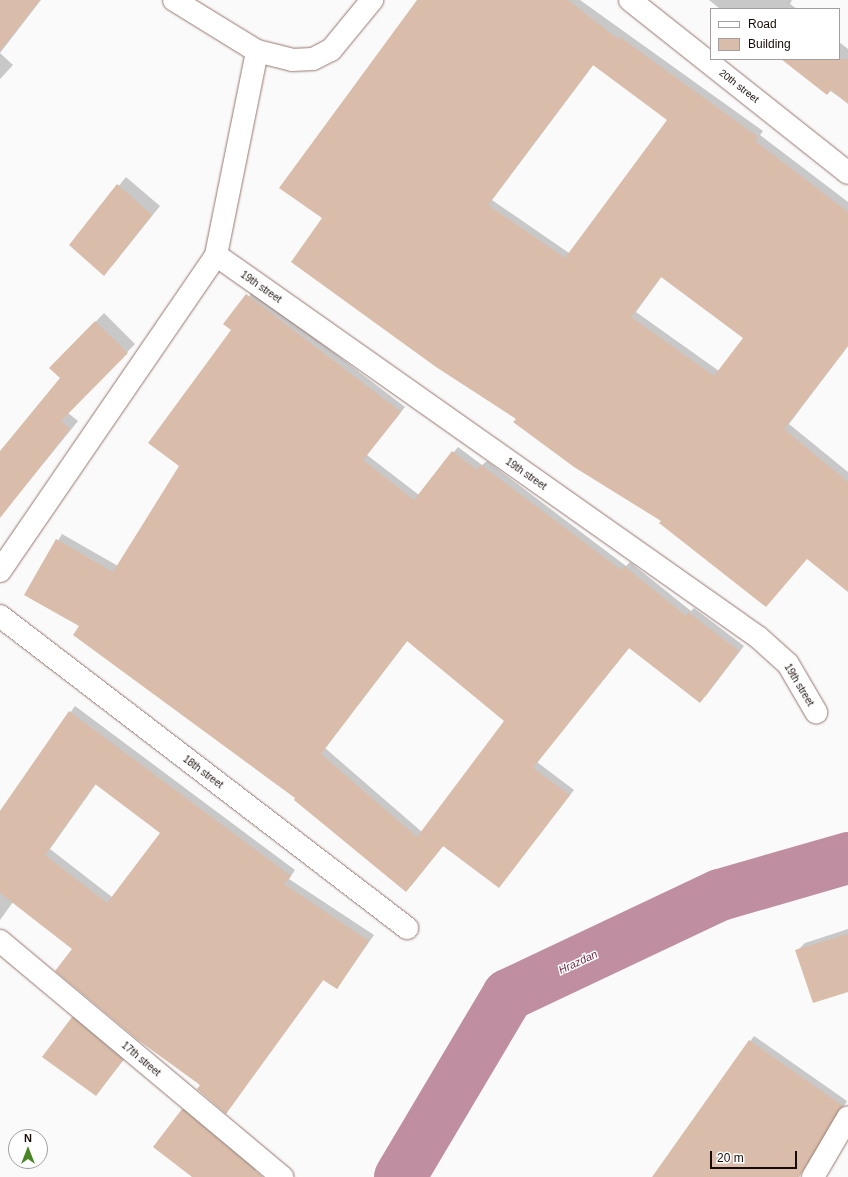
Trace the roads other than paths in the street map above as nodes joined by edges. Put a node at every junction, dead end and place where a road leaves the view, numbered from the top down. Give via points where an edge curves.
1 (174, 0) edge
2 (372, 0) edge
3 (630, 0) edge
4 (258, 51) junction
5 (848, 173) edge
6 (216, 255) junction
7 (0, 571) edge
8 (0, 616) edge
9 (816, 712) dead end
10 (407, 928) dead end
11 (0, 941) edge
12 (848, 1117) edge
13 (282, 1177) edge
14 (813, 1177) edge

1 - 4 street
2 - 4 street via 325,53 312,59 292,60
3 - 5 street, 20th street
4 - 6 street
6 - 7 street
6 - 9 street, 19th street via 758,637 788,664
8 - 10 street, 18th street
11 - 13 street, 17th street
12 - 14 street

